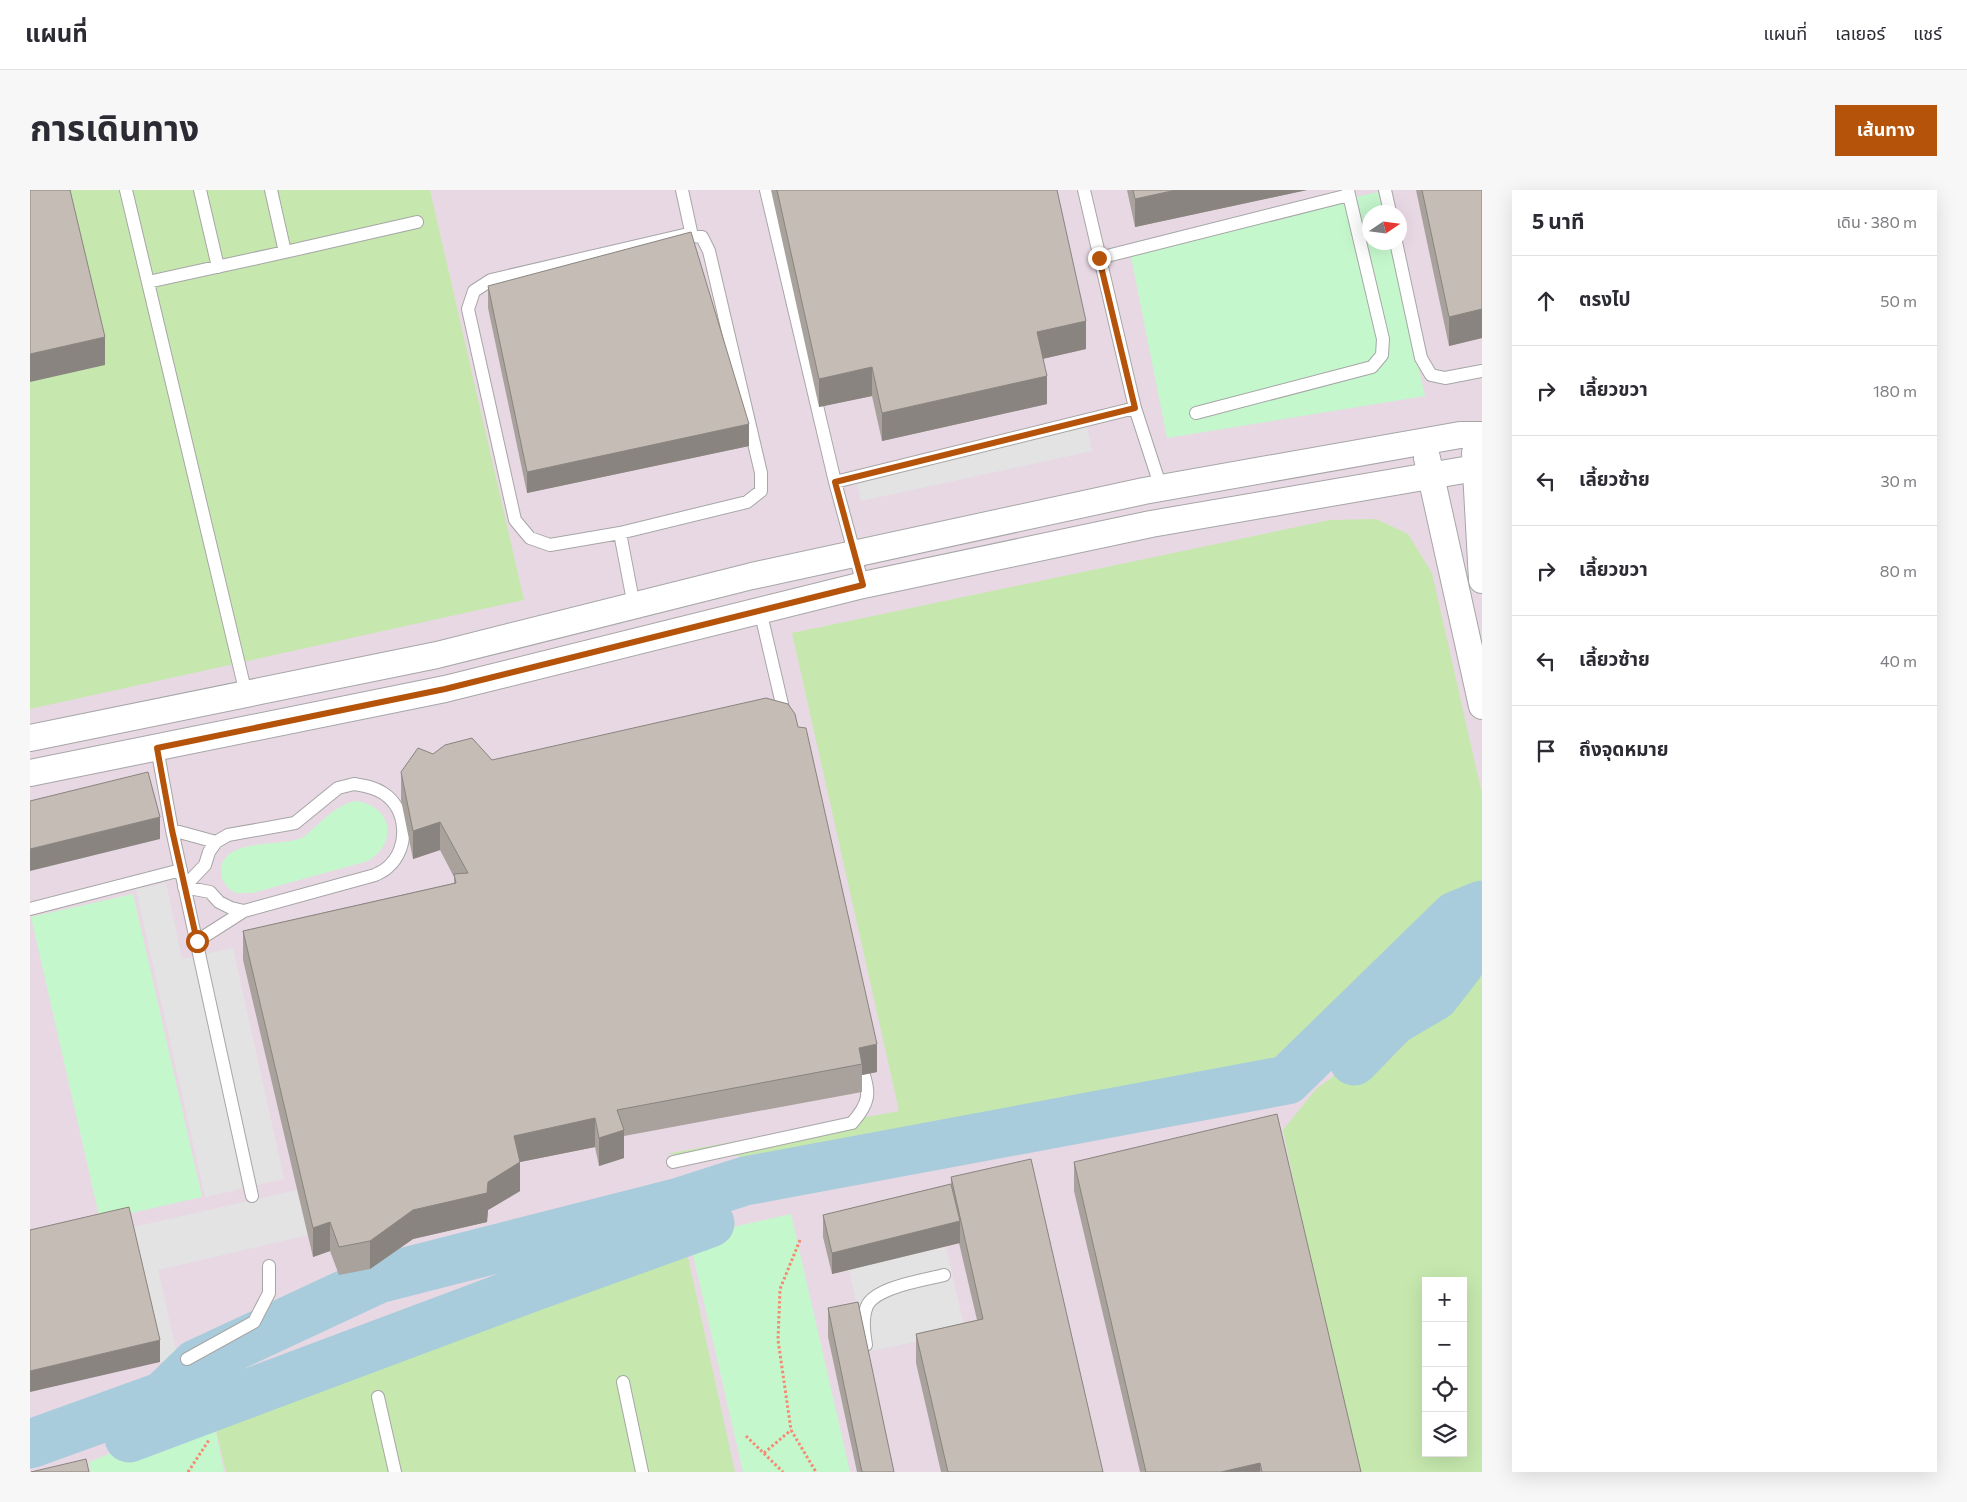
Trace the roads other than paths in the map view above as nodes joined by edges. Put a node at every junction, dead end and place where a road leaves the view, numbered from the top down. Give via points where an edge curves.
1 (126, 190) edge
2 (200, 190) edge
3 (271, 190) edge
4 (682, 190) edge
5 (766, 190) edge
6 (1084, 190) edge
7 (1385, 190) edge
8 (1349, 193) edge
9 (1388, 205) edge
10 (417, 222) dead end
11 (692, 236) junction
12 (1398, 250) edge
13 (285, 252) junction
14 (1099, 258) junction
15 (218, 267) junction
16 (148, 282) junction
17 (1482, 371) edge
18 (1135, 408) junction
19 (1196, 413) dead end
20 (1477, 435) edge
21 (1424, 442) junction
22 (1479, 469) edge
23 (1430, 475) junction
24 (835, 482) junction
25 (1161, 488) junction
26 (620, 534) junction
27 (855, 554) junction
28 (1482, 580) edge
29 (863, 585) junction
30 (634, 606) junction
31 (760, 610) junction
32 (246, 694) junction
33 (1482, 706) edge
34 (787, 727) edge
35 (30, 738) edge
36 (157, 748) junction
37 (30, 773) edge
38 (172, 830) junction
39 (216, 842) junction
40 (181, 870) junction
41 (184, 887) junction
42 (30, 909) edge
43 (244, 911) junction
44 (197, 941) junction
45 (858, 1048) edge
46 (673, 1162) dead end
47 (252, 1196) dead end
48 (269, 1266) dead end
49 (944, 1275) dead end
50 (186, 1359) dead end
51 (868, 1361) edge
52 (623, 1382) dead end
53 (378, 1397) dead end
54 (395, 1472) edge
55 (642, 1472) edge

1 - 16 lane
2 - 15 lane
3 - 13 lane
4 - 11 lane
5 - 24 lane
6 - 14 lane
7 - 9 lane
8 - 14 lane
8 - 19 lane via 1383,339 1382,355 1372,368
10 - 13 lane
11 - 26 lane via 702,237 709,251 761,474 761,491 747,502
11 - 26 lane via 684,235 491,280 474,291 468,309 515,520 530,538 550,544
12 - 17 lane via 1422,358 1431,375 1445,378
13 - 15 lane
14 - 18 lane
15 - 16 lane
16 - 32 lane
18 - 24 lane
18 - 25 lane
20 - 21 street
20 - 22 street
21 - 23 street
21 - 25 street
22 - 23 street
22 - 28 street
23 - 29 street via 1151,524
23 - 33 street
24 - 27 lane
25 - 27 street
26 - 30 lane
27 - 29 lane
27 - 30 street
29 - 31 street
30 - 32 street via 437,655
31 - 34 lane via 776,700
31 - 36 street via 445,689
32 - 35 street
36 - 37 street
36 - 38 lane
38 - 39 lane
38 - 40 lane
39 - 41 lane via 205,865
39 - 43 lane via 228,835 295,823 338,788 354,784 370,786 385,794 397,807 403,822 403,839 398,854 388,867 374,876
40 - 41 lane
40 - 42 lane
41 - 43 lane via 210,892 219,902
41 - 44 lane
43 - 44 lane
44 - 47 lane
45 - 46 lane via 869,1096 852,1123
48 - 50 lane via 269,1293 254,1322
49 - 51 lane via 883,1290 867,1304 864,1322
52 - 55 lane
53 - 54 lane

